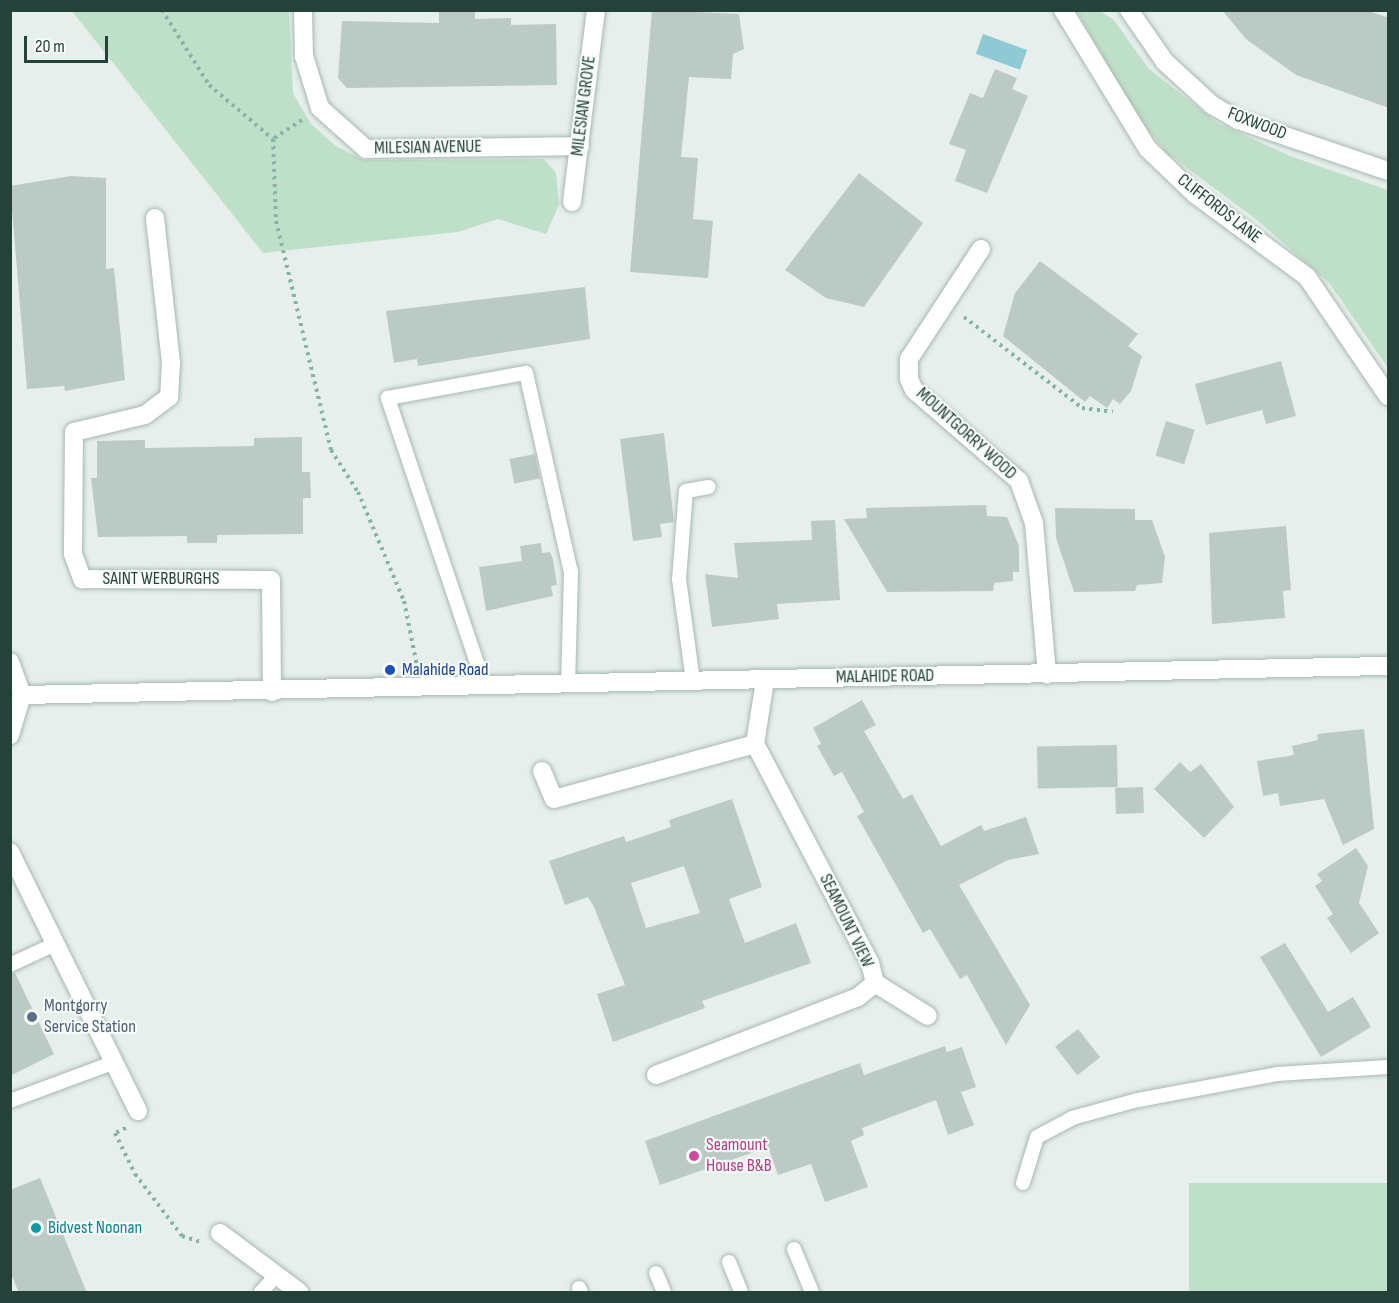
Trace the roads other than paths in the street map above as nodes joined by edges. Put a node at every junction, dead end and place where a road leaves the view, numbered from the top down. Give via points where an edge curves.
1 (303, 10) edge
2 (596, 10) edge
3 (1063, 10) edge
4 (1129, 10) edge
5 (580, 146) junction
6 (1389, 171) edge
7 (572, 202) dead end
8 (155, 218) dead end
9 (981, 249) dead end
10 (1389, 396) edge
11 (709, 487) dead end
12 (10, 662) edge
13 (1389, 666) edge
14 (1047, 674) junction
15 (765, 680) junction
16 (693, 681) junction
17 (568, 685) junction
18 (474, 687) junction
19 (272, 693) junction
20 (22, 695) junction
21 (10, 735) edge
22 (754, 744) junction
23 (542, 771) dead end
24 (10, 852) edge
25 (55, 944) junction
26 (10, 965) edge
27 (875, 984) junction
28 (928, 1017) dead end
29 (115, 1062) junction
30 (1389, 1067) edge
31 (656, 1075) dead end
32 (10, 1101) edge
33 (138, 1111) road end
34 (1023, 1183) dead end
35 (220, 1233) road end
36 (794, 1249) dead end
37 (729, 1262) dead end
38 (656, 1273) dead end
39 (274, 1278) junction
40 (261, 1293) edge
41 (299, 1293) edge
42 (664, 1293) edge
43 (741, 1293) edge
44 (812, 1293) edge

1 - 5 street, MILESIAN AVENUE via 304,56 320,108 366,149
2 - 5 street, MILESIAN GROVE
3 - 10 street, CLIFFORDS LANE via 1148,149 1195,194 1307,277
4 - 6 street, FOXWOOD via 1165,62 1212,105 1238,120
5 - 7 street, MILESIAN GROVE
8 - 19 street, SAINT WERBURGHS via 171,362 169,397 145,415 74,432 73,554 82,579 271,580
9 - 14 street, MOUNTGORRY WOOD via 909,359 909,379 914,390 1019,481 1034,523
11 - 16 lane via 686,491 679,579
12 - 20 street
13 - 14 street, MALAHIDE ROAD
14 - 15 street, MALAHIDE ROAD
15 - 16 street, MALAHIDE ROAD
15 - 22 street
16 - 17 street, MALAHIDE ROAD
17 - 18 street, MALAHIDE ROAD
17 - 18 lane via 571,572 526,373 388,398 478,666
18 - 19 street, MALAHIDE ROAD
19 - 20 street, MALAHIDE ROAD
20 - 21 street
22 - 23 street via 554,800
22 - 27 street, SEAMOUNT VIEW via 870,963
24 - 25 street
25 - 26 lane
25 - 29 street
27 - 28 street
27 - 31 street, SEAMOUNT VIEW via 858,998
29 - 32 lane
29 - 33 street
30 - 34 lane via 1277,1074 1138,1100 1072,1118 1036,1137
35 - 39 street
36 - 44 lane
37 - 43 lane
38 - 42 lane
39 - 40 lane
39 - 41 street

